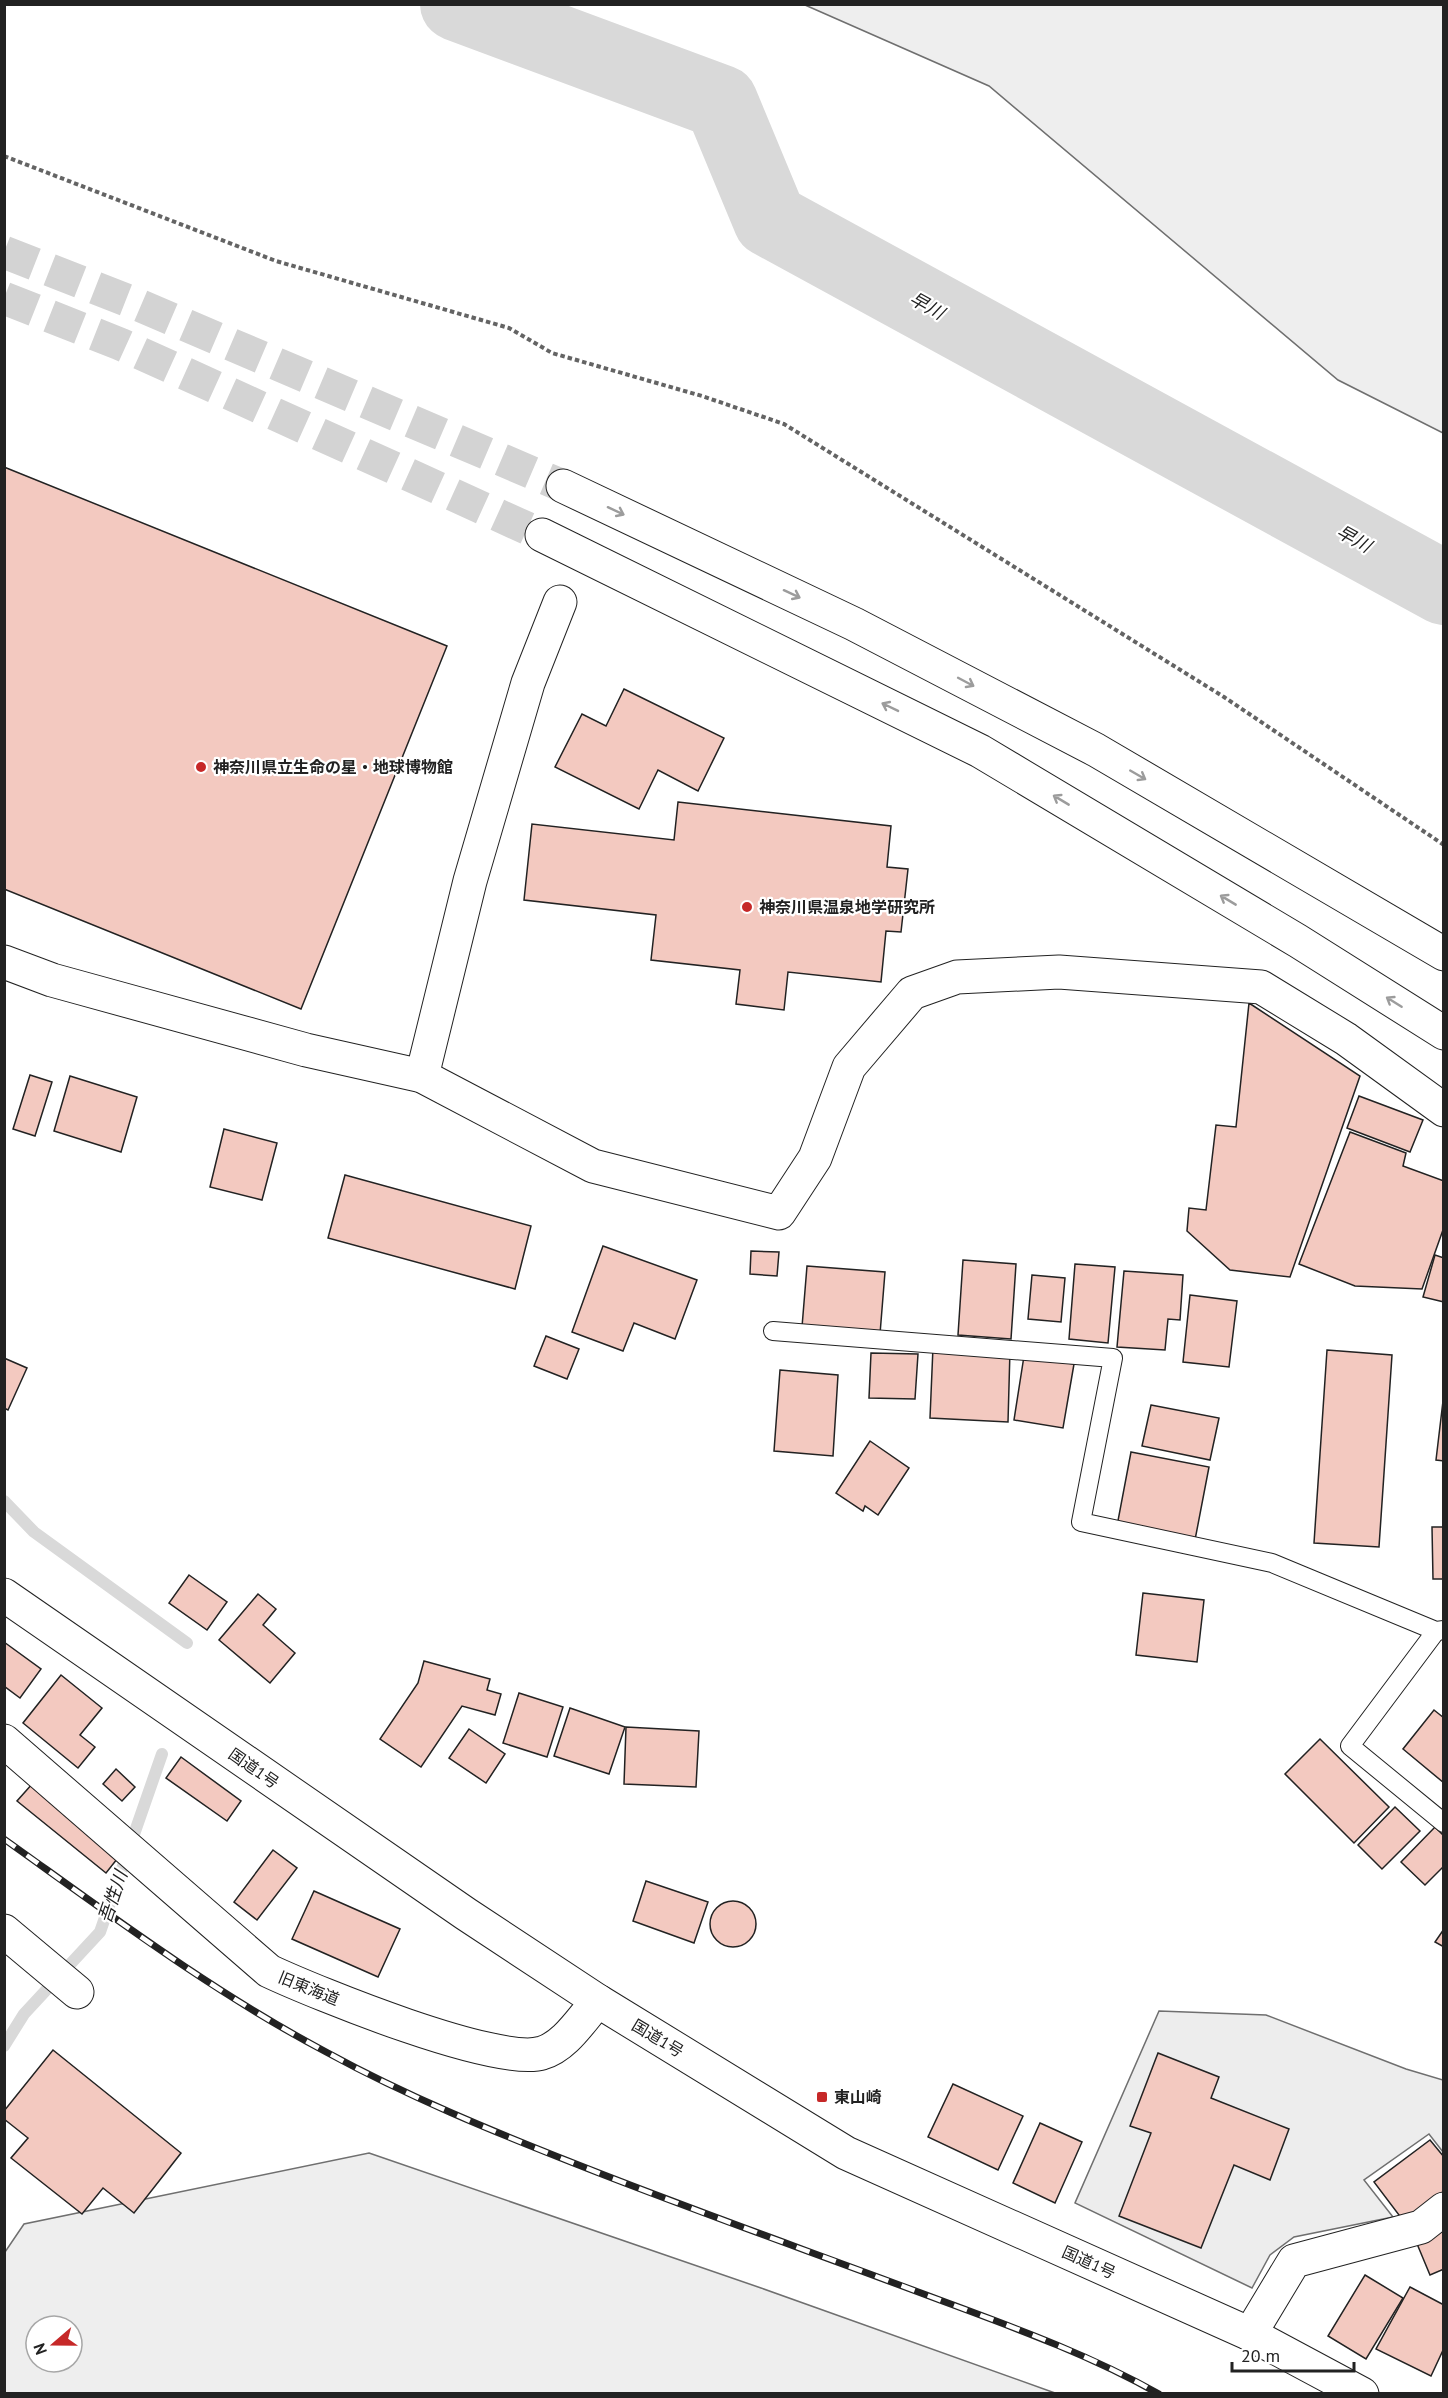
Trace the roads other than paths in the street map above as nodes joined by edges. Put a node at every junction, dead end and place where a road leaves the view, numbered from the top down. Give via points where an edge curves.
1 (563, 486) tunnel mouth
2 (542, 535) tunnel mouth
3 (560, 602) dead end
4 (1384, 919) junction
5 (1443, 954) edge
6 (1443, 959) edge
7 (4, 962) edge
8 (1443, 1033) edge
9 (422, 1076) junction
10 (1443, 1110) edge
11 (773, 1331) dead end
12 (4, 1595) edge
13 (1440, 1631) edge
14 (4, 1741) edge
15 (1443, 1823) edge
16 (4, 1931) edge
17 (77, 1992) dead end
18 (598, 2001) junction
19 (1443, 2209) edge
20 (1250, 2334) junction
21 (1361, 2393) edge

1 -> 4 main road via 854,624 1096,750
8 -> 2 main road via 1298,941 980,751
3 - 9 main road via 524,694
4 - 5 main road
4 - 6 main road
7 - 9 main road via 52,980 294,1047
9 - 10 main road via 593,1166 779,1214 815,1158 849,1066 912,993 957,976 1059,972 1261,987 1346,1039
11 - 13 lane via 1113,1358 1081,1522 1272,1563
12 - 18 main road, 国道1号
13 - 15 lane via 1350,1746
14 - 18 main road, 旧東海道 via 269,1971 309,1990 470,2046 519,2056 542,2053 562,2042
16 - 17 main road
18 - 20 main road, 国道1号 via 846,2153
19 - 20 main road via 1421,2227 1294,2261
20 - 21 main road, 国道1号

